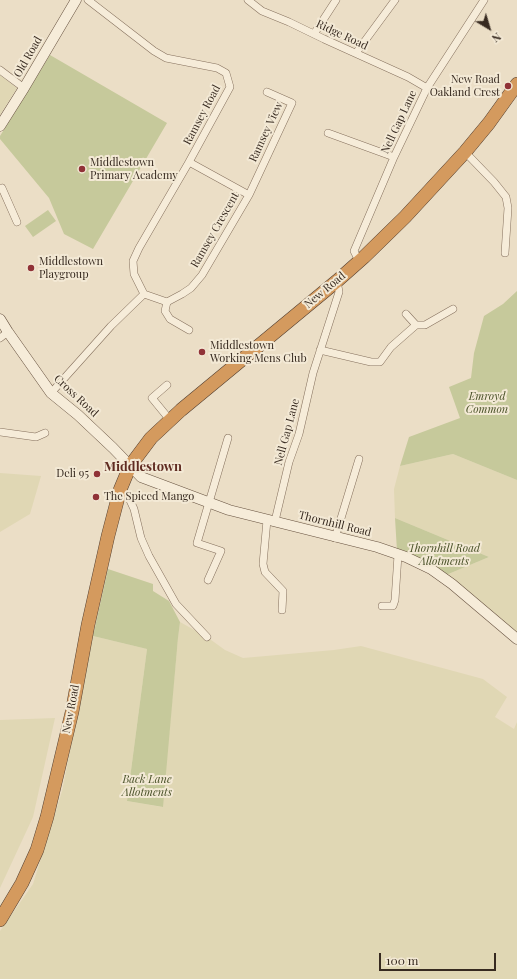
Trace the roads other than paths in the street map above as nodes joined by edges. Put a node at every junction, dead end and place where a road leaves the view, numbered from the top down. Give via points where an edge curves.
1 (76, 0) edge
2 (88, 0) edge
3 (248, 0) edge
4 (336, 0) edge
5 (395, 0) edge
6 (484, 0) edge
7 (314, 34) junction
8 (356, 53) junction
9 (0, 70) edge
10 (517, 84) edge
11 (24, 88) junction
12 (427, 88) junction
13 (267, 92) dead end
14 (0, 126) edge
15 (328, 133) dead end
16 (465, 152) junction
17 (394, 157) junction
18 (189, 162) junction
19 (0, 188) edge
20 (249, 195) junction
21 (17, 222) dead end
22 (505, 253) dead end
23 (359, 261) junction
24 (337, 281) junction
25 (144, 294) junction
26 (167, 302) junction
27 (453, 309) dead end
28 (406, 314) dead end
29 (0, 318) edge
30 (416, 325) junction
31 (189, 330) dead end
32 (4, 335) edge
33 (320, 350) junction
34 (167, 385) dead end
35 (51, 393) junction
36 (170, 420) junction
37 (0, 432) edge
38 (45, 433) dead end
39 (228, 438) dead end
40 (359, 459) dead end
41 (130, 466) junction
42 (121, 486) junction
43 (208, 503) junction
44 (271, 521) junction
45 (335, 538) junction
46 (398, 555) junction
47 (208, 580) dead end
48 (382, 606) dead end
49 (282, 610) dead end
50 (207, 637) dead end
51 (517, 639) edge
52 (0, 920) edge

1 - 11 street, Old Road
2 - 18 street, Ramsey Road via 166,58 217,68 226,74 230,87
3 - 7 street, Ridge Road via 262,11
4 - 7 street
5 - 8 street
6 - 12 street, Nell Gap Lane
7 - 8 street, Ridge Road
8 - 12 street, Ridge Road
9 - 11 street
10 - 16 highway, New Road via 490,123
11 - 14 street, Old Road
12 - 17 street, Nell Gap Lane
13 - 20 street, Ramsey View via 292,103
15 - 17 street
16 - 22 street via 506,197 508,208
16 - 23 highway, New Road via 405,217
17 - 23 street, Nell Gap Lane via 354,251
18 - 20 street, Ramsey Crescent
18 - 25 street, Ramsey Road via 134,261 134,274
19 - 21 street
20 - 26 street, Ramsey Crescent via 202,274 191,288
23 - 24 highway, New Road
24 - 33 street, Nell Gap Lane via 339,292
24 - 36 highway, New Road
25 - 26 street
25 - 35 street via 111,326
26 - 31 street via 165,312 170,319
27 - 30 street via 425,325
28 - 30 street
29 - 32 street, Cross Road
30 - 33 street via 380,362
32 - 35 street, Cross Road
33 - 44 street, Nell Gap Lane via 299,434
34 - 36 street via 152,398
35 - 41 street, Cross Road via 78,415
36 - 41 highway, New Road via 151,438
37 - 38 street via 36,436
39 - 43 street
40 - 45 street
41 - 42 highway, New Road
41 - 43 street, Thornhill Road via 141,477
42 - 50 street via 134,510 141,538 149,556 176,604
42 - 52 highway, New Road via 47,817 37,850 22,883
43 - 44 street, Thornhill Road
43 - 47 street via 197,542 221,552
44 - 45 street, Thornhill Road
44 - 49 street, Nell Gap Lane via 263,564 265,572 283,591
45 - 46 street, Thornhill Road via 377,547
46 - 48 street via 395,600 393,606
46 - 51 street, Thornhill Road via 431,569

